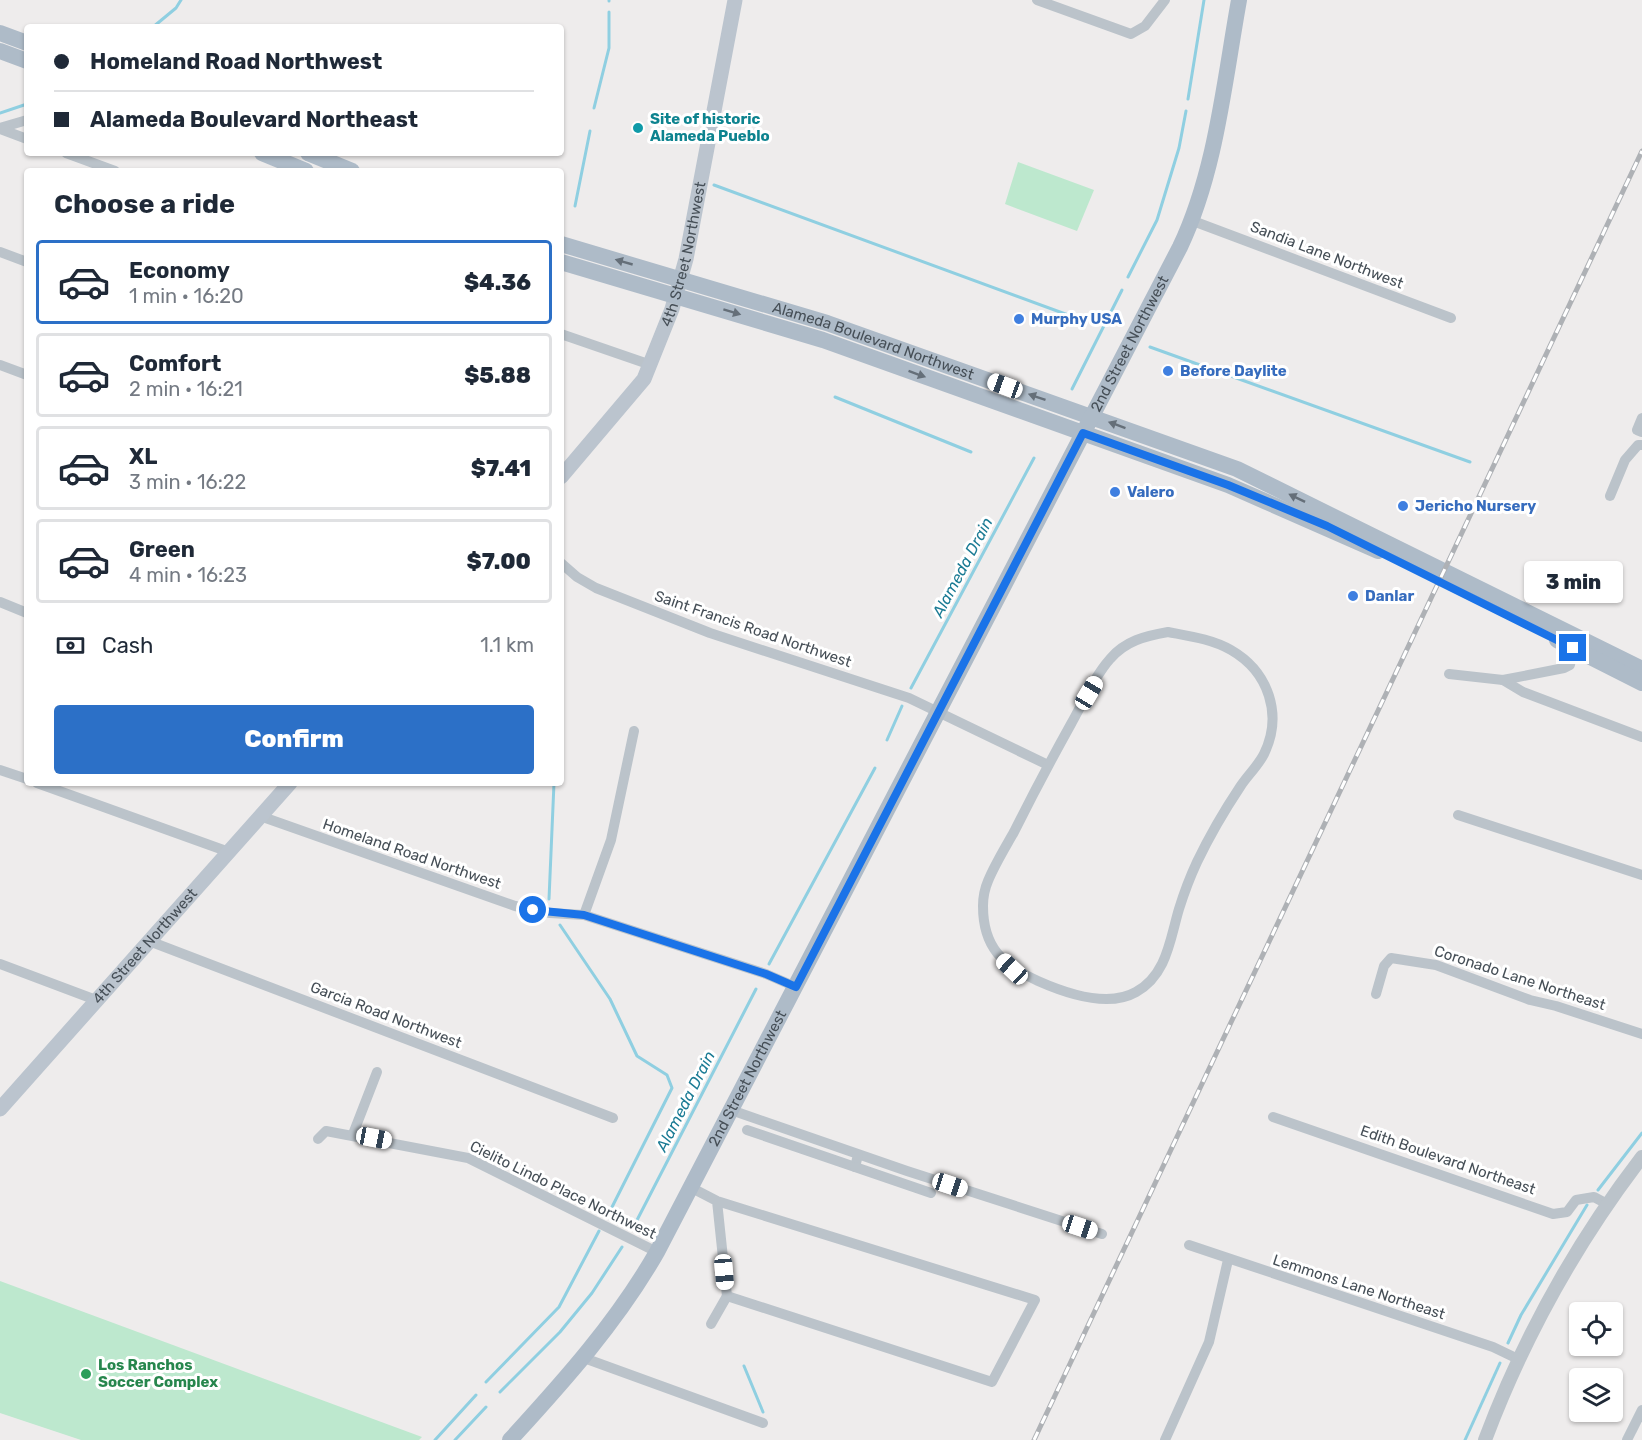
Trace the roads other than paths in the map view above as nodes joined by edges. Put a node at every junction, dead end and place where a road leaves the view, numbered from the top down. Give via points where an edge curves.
1 (735, 0) edge
2 (1036, 0) edge
3 (1165, 0) edge
4 (1239, 0) edge
5 (0, 33) edge
6 (24, 42) edge
7 (0, 51) edge
8 (24, 60) edge
9 (24, 121) edge
10 (0, 129) edge
11 (24, 138) edge
12 (74, 156) edge
13 (269, 156) edge
14 (315, 156) edge
15 (107, 168) edge
16 (299, 168) edge
17 (345, 168) edge
18 (1193, 220) junction
19 (564, 245) edge
20 (0, 252) edge
21 (24, 261) edge
22 (564, 263) edge
23 (679, 286) junction
24 (1451, 318) dead end
25 (564, 335) edge
26 (0, 365) edge
27 (651, 365) junction
28 (24, 374) edge
29 (1092, 416) junction
30 (1642, 418) edge
31 (1642, 432) edge
32 (1083, 433) junction
33 (1642, 445) edge
34 (564, 470) edge
35 (1610, 496) dead end
36 (564, 566) edge
37 (1441, 576) junction
38 (0, 602) edge
39 (24, 612) edge
40 (1573, 648) junction
41 (1642, 669) edge
42 (1449, 674) dead end
43 (1503, 680) junction
44 (1642, 682) edge
45 (940, 711) junction
46 (634, 731) dead end
47 (1642, 737) edge
48 (1048, 765) junction
49 (0, 770) edge
50 (24, 778) edge
51 (45, 786) edge
52 (287, 786) edge
53 (1458, 815) dead end
54 (260, 816) junction
55 (229, 852) junction
56 (1642, 875) edge
57 (584, 915) junction
58 (149, 941) junction
59 (0, 964) edge
60 (796, 987) junction
61 (1376, 994) dead end
62 (96, 1000) junction
63 (1642, 1034) edge
64 (377, 1072) dead end
65 (0, 1108) edge
66 (731, 1110) junction
67 (1273, 1117) dead end
68 (613, 1118) dead end
69 (747, 1130) dead end
70 (353, 1134) junction
71 (318, 1139) dead end
72 (858, 1155) junction
73 (1642, 1157) edge
74 (855, 1167) junction
75 (690, 1187) junction
76 (931, 1193) dead end
77 (717, 1202) junction
78 (1609, 1205) junction
79 (1102, 1234) dead end
80 (1189, 1245) dead end
81 (657, 1252) junction
82 (1228, 1260) junction
83 (727, 1296) junction
84 (711, 1324) dead end
85 (584, 1358) junction
86 (1518, 1359) junction
87 (1642, 1410) edge
88 (763, 1423) dead end
89 (510, 1440) edge
90 (1165, 1440) edge
91 (1485, 1440) edge
92 (1627, 1440) edge

1 - 23 main road, 4th Street Northwest
2 - 3 street via 1131,34 1145,26
4 - 18 main road, 2nd Street Northwest via 1208,173
5 - 6 main road
7 - 8 main road
9 - 10 street
10 - 11 street
12 - 15 street
13 - 16 main road
14 - 17 main road
18 - 24 street, Sandia Lane Northwest
18 - 29 main road, 2nd Street Northwest
23 -> 19 main road, Alameda Boulevard Northwest
20 - 21 street
22 - 23 main road, Alameda Boulevard Northwest
23 - 27 main road, 4th Street Northwest
29 -> 23 main road, Alameda Boulevard Northwest via 827,323
23 -> 32 main road, Alameda Boulevard Northwest
25 - 27 street
26 - 28 street
27 - 34 main road, 4th Street Northwest via 634,393
29 - 32 main road, 2nd Street Northwest
37 -> 29 main road, Alameda Boulevard Northwest via 1237,469
30 - 31 street via 1637,430
32 - 37 main road, Alameda Boulevard Northwest via 1228,485
32 - 45 main road, 2nd Street Northwest
33 - 35 street via 1625,460
36 - 45 street, Saint Francis Road Northwest via 577,578 710,633
37 - 40 main road
37 - 41 main road
38 - 39 street
40 - 43 street via 1569,665 1564,668
40 - 44 main road
42 - 43 street
43 - 47 street via 1523,692
45 - 48 street, Saint Francis Road Northwest
45 - 60 main road, 2nd Street Northwest
46 - 57 street via 611,840
48 - 48 street via 987,883 983,906 986,932 996,954 1012,969 1053,988 1091,997 1114,998 1135,993 1161,966 1189,881 1207,841 1263,755 1272,731 1271,697 1250,664 1230,650 1194,636 1168,632 1145,636 1125,644 1109,660
49 - 50 street
51 - 55 street
52 - 54 main road, 4th Street Northwest
53 - 56 street
54 - 55 main road, 4th Street Northwest
54 - 57 street, Homeland Road Northwest via 516,906
55 - 58 main road, 4th Street Northwest
57 - 60 street, Homeland Road Northwest
58 - 62 main road, 4th Street Northwest
58 - 68 street, Garcia Road Northwest
59 - 62 street
60 - 66 main road, 2nd Street Northwest
61 - 63 street, Coronado Lane Northeast via 1384,966 1391,958 1436,965 1530,1000
62 - 65 main road, 4th Street Northwest
64 - 70 street
66 - 72 street
66 - 75 main road, 2nd Street Northwest
67 - 78 street, Edith Boulevard Northeast via 1553,1214 1567,1212 1576,1200 1594,1197
69 - 74 street
70 - 71 street, Cielito Lindo Place Northwest via 326,1131
70 - 81 street, Cielito Lindo Place Northwest via 468,1158
72 - 74 street
72 - 79 street
73 - 78 street
74 - 76 street
75 - 77 street
75 - 81 main road, 2nd Street Northwest
77 - 83 street
77 - 83 street via 1035,1300 992,1382
78 - 86 street
80 - 82 street, Lemmons Lane Northeast
81 - 85 main road, 2nd Street Northwest
82 - 86 street, Lemmons Lane Northeast via 1493,1347
82 - 90 street via 1209,1341
83 - 84 street
85 - 88 street
85 - 89 main road, 2nd Street Northwest
86 - 91 street
87 - 92 street

